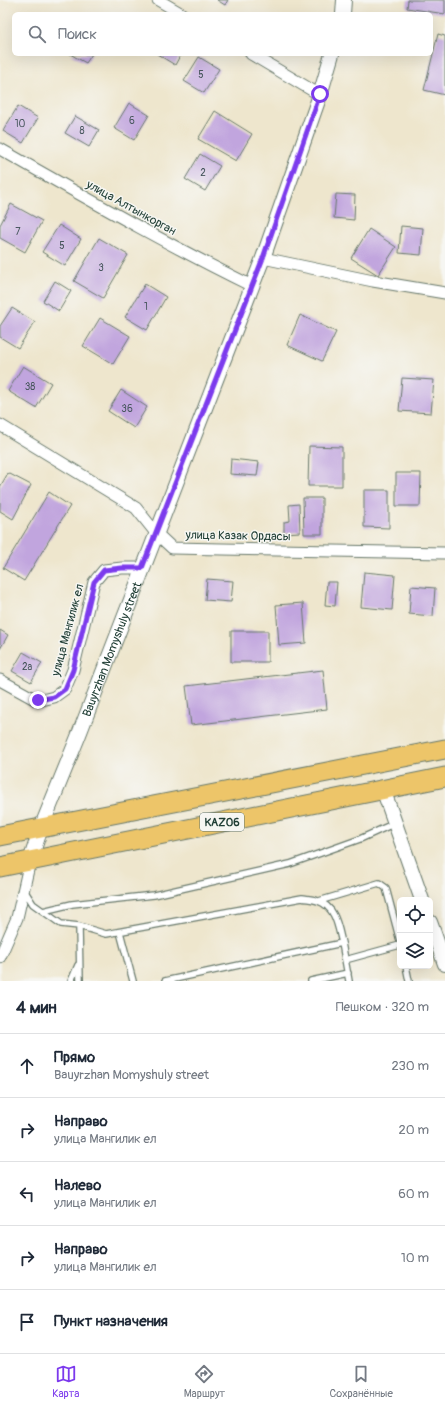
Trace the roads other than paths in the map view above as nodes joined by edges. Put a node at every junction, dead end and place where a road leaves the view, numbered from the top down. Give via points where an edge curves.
1 (158, 0) edge
2 (344, 0) edge
3 (179, 12) edge
4 (343, 12) edge
5 (254, 56) edge
6 (331, 56) edge
7 (320, 94) junction
8 (0, 149) edge
9 (263, 258) junction
10 (252, 286) junction
11 (445, 293) edge
12 (0, 425) edge
13 (156, 533) junction
14 (445, 553) edge
15 (142, 568) junction
16 (0, 680) edge
17 (445, 749) edge
18 (445, 777) edge
19 (383, 789) junction
20 (395, 823) junction
21 (41, 828) junction
22 (0, 836) edge
23 (30, 861) junction
24 (0, 867) edge
25 (23, 890) junction
26 (421, 897) edge
27 (318, 901) junction
28 (43, 911) junction
29 (80, 926) junction
30 (120, 932) junction
31 (398, 933) edge
32 (433, 938) edge
33 (342, 943) junction
34 (397, 946) edge
35 (1, 957) edge
36 (345, 960) junction
37 (79, 963) junction
38 (445, 964) edge
39 (407, 969) edge
40 (348, 973) junction
41 (71, 981) edge
42 (80, 981) edge
43 (133, 981) edge
44 (165, 981) edge
45 (311, 981) edge
46 (349, 981) edge
47 (409, 981) edge

1 - 3 street
2 - 4 street
5 - 7 street
6 - 7 street, Bauyrzhan Momyshuly street
7 - 9 street, Bauyrzhan Momyshuly street
8 - 10 street, улица Алтынкорган via 129,222
9 - 10 street, Bauyrzhan Momyshuly street
9 - 11 street
10 - 13 street, Bauyrzhan Momyshuly street
12 - 13 street, улица Казак Ордасы via 136,508
13 - 14 street, улица Казак Ордасы via 172,548
13 - 15 street, Bauyrzhan Momyshuly street
15 - 16 street, улица Мангилик ел via 104,570 94,582 73,670 65,689 54,697 38,700
15 - 21 street, Bauyrzhan Momyshuly street
17 - 21 highway, KАZ06
18 - 19 highway, KАZ06
19 - 20 street
19 - 23 highway, KАZ06
20 - 26 street
20 - 28 lane via 360,839 290,864 154,896 72,904
21 - 22 highway, KАZ06
21 - 23 street, Bauyrzhan Momyshuly street
23 - 24 highway, KАZ06
23 - 25 street
25 - 28 lane via 33,904
25 - 35 street via 17,918
27 - 30 lane via 302,898
27 - 31 lane via 379,882 386,888
27 - 33 lane via 330,909 337,918
28 - 29 lane via 61,924
29 - 30 lane via 106,934
29 - 37 lane
30 - 43 lane
32 - 38 street
33 - 36 lane
33 - 44 lane
34 - 36 lane
36 - 40 lane
37 - 41 lane
37 - 42 lane
39 - 47 lane
40 - 45 lane
40 - 46 lane

